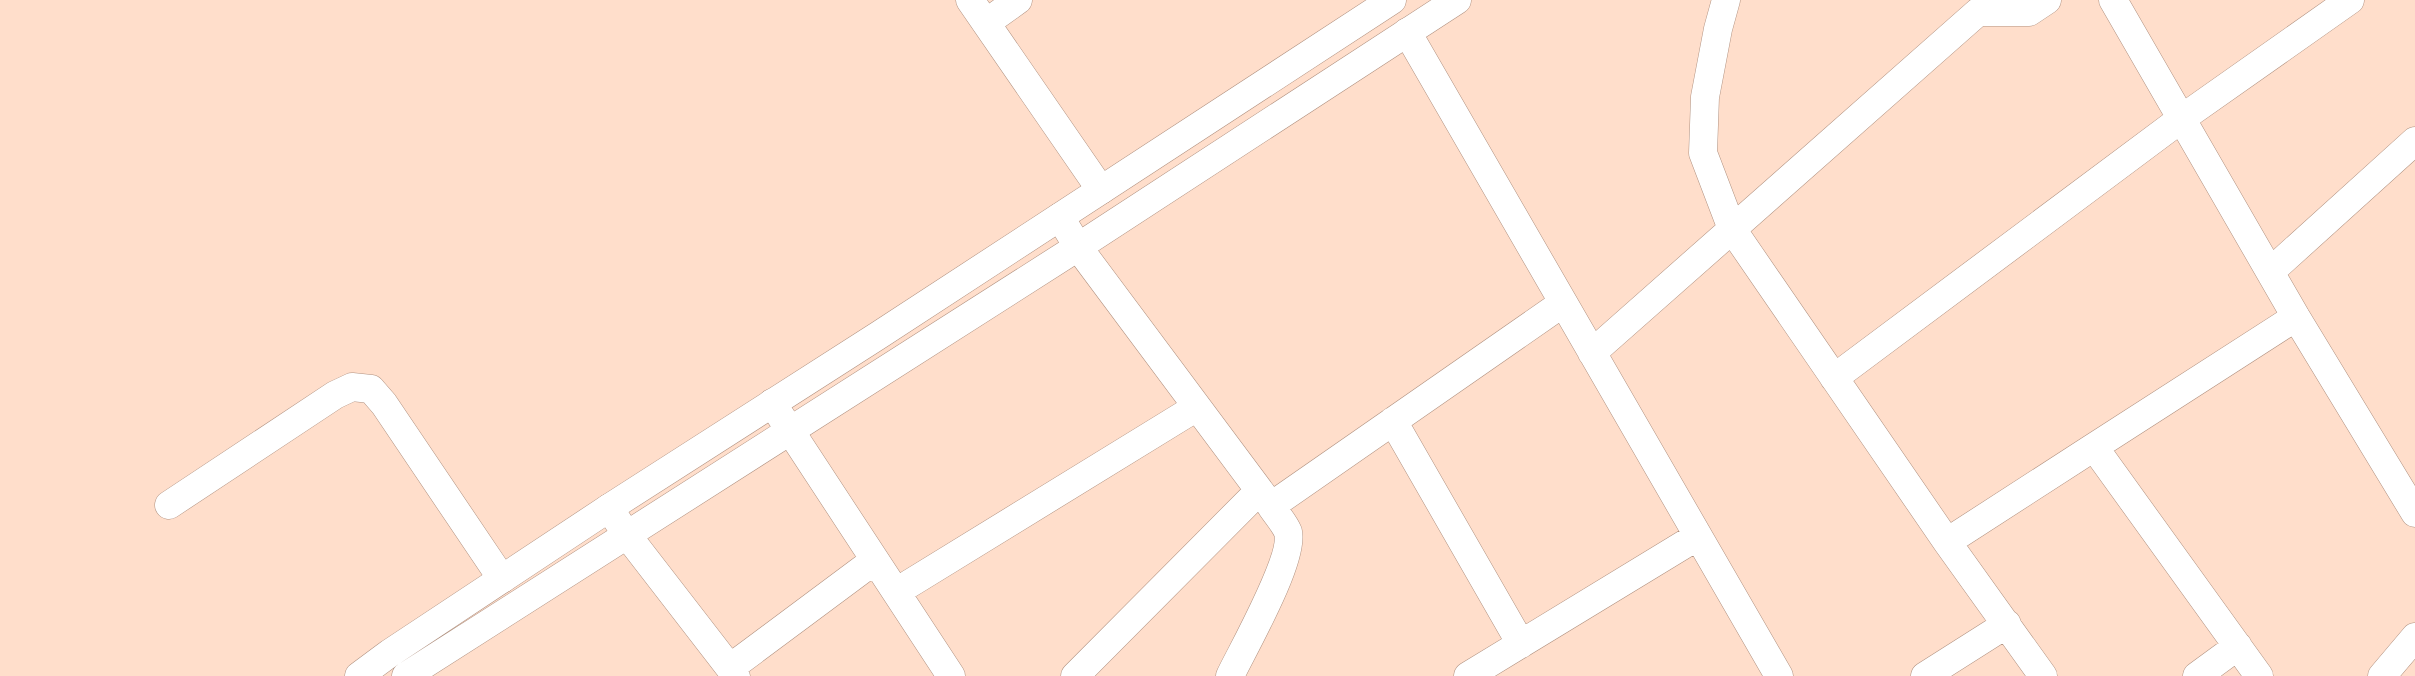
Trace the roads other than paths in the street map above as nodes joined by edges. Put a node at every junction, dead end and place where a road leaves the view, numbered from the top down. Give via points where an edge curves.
1 (970, 0) edge
2 (1018, 0) edge
3 (1392, 0) edge
4 (1726, 0) edge
5 (2047, 0) edge
6 (2112, 0) edge
7 (2350, 0) edge
8 (1444, 3) edge
9 (986, 23) junction
10 (1407, 32) junction
11 (2181, 119) junction
12 (2415, 141) edge
13 (1101, 190) junction
14 (1060, 217) junction
15 (1732, 230) junction
16 (1078, 247) junction
17 (2270, 272) junction
18 (1563, 303) junction
19 (2296, 317) junction
20 (1592, 354) junction
21 (1834, 378) junction
22 (772, 403) junction
23 (1197, 407) junction
24 (1393, 421) junction
25 (790, 431) junction
26 (2094, 447) junction
27 (1265, 498) junction
28 (169, 504) dead end
29 (609, 508) junction
30 (2415, 512) edge
31 (627, 535) junction
32 (1698, 536) junction
33 (1947, 542) junction
34 (875, 560) junction
35 (502, 579) junction
36 (896, 592) junction
37 (470, 600) junction
38 (2007, 624) junction
39 (485, 626) junction
40 (2415, 637) edge
41 (1521, 644) junction
42 (2238, 646) junction
43 (733, 672) edge
44 (359, 676) edge
45 (406, 676) edge
46 (951, 676) edge
47 (1075, 676) edge
48 (1230, 676) edge
49 (1468, 676) edge
50 (1779, 676) edge
51 (1925, 676) edge
52 (2043, 676) edge
53 (2197, 676) edge
54 (2259, 676) edge
55 (2382, 676) edge

1 - 9 street
2 - 9 street
3 - 13 street
4 - 15 street via 1705,97 1703,153
5 - 15 street via 2029,12 1978,12
6 - 11 street
7 - 11 street
8 - 10 street
9 - 13 street
10 - 16 street
10 - 18 street
11 - 17 street
11 - 21 street
12 - 17 street
13 - 14 street
14 - 16 street
14 - 22 street
15 - 20 street
15 - 21 street
16 - 23 street
16 - 25 street
17 - 19 street
18 - 20 street
18 - 24 street
19 - 26 street
19 - 30 street
20 - 32 street
21 - 33 street
22 - 25 street
22 - 29 street
23 - 27 street
23 - 36 street
24 - 27 street
24 - 41 street
25 - 31 street
25 - 34 street
26 - 33 street
26 - 42 street
27 - 47 street
27 - 48 street via 1288,533 1286,555
28 - 35 street via 335,394 352,387 371,389
29 - 31 street
29 - 35 street
31 - 39 street
31 - 43 street
32 - 41 street
32 - 50 street
33 - 38 street
34 - 36 street
34 - 43 street
35 - 37 street
36 - 46 street
37 - 39 street
37 - 44 street
38 - 51 street
38 - 52 street
39 - 45 street
40 - 55 street
41 - 49 street
42 - 53 street
42 - 54 street

